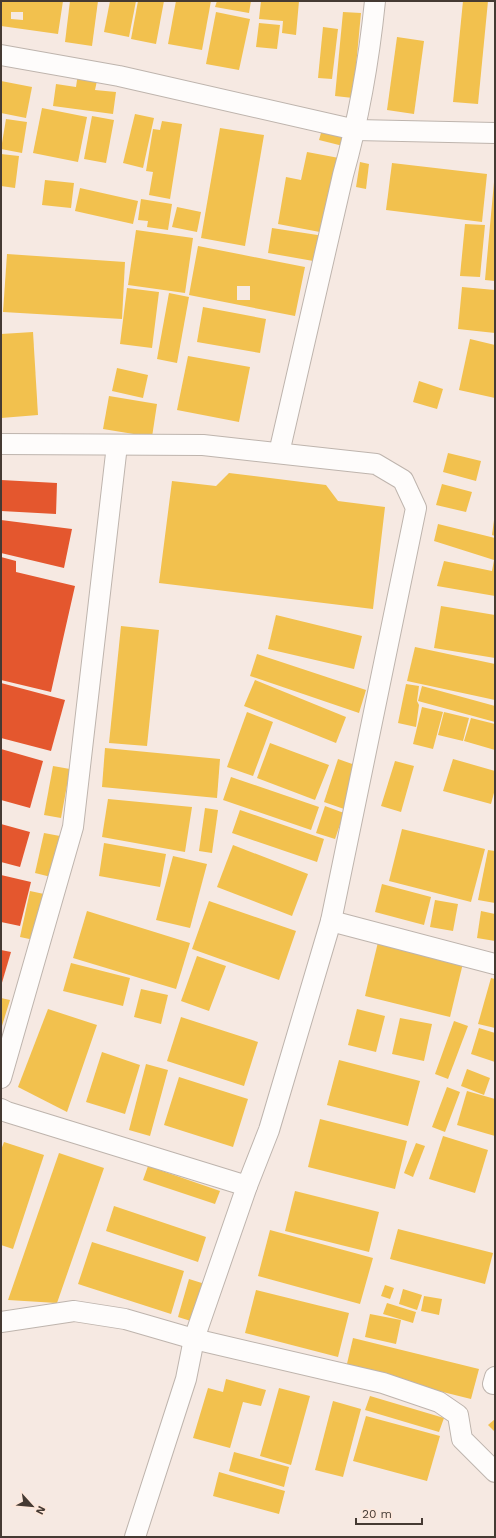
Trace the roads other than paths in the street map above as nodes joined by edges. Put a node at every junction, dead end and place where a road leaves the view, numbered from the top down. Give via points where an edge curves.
1 (375, 1) edge
2 (1, 55) edge
3 (356, 130) junction
4 (495, 133) edge
5 (1, 444) edge
6 (117, 444) junction
7 (279, 453) junction
8 (331, 921) junction
9 (495, 964) edge
10 (1, 1078) edge
11 (1, 1108) edge
12 (247, 1186) junction
13 (1, 1322) edge
14 (194, 1339) junction
15 (495, 1472) edge
16 (135, 1537) edge

1 - 3 street via 371,42
2 - 3 street via 119,76
3 - 4 street
3 - 7 street via 343,175
5 - 6 street
6 - 7 street via 203,445
6 - 10 street via 74,827
7 - 8 street via 376,464 403,480 416,508
8 - 9 street
8 - 12 street via 270,1130
11 - 12 street
12 - 14 street
13 - 14 street via 74,1311 125,1319
14 - 15 street via 383,1383 439,1402 458,1415 462,1439
14 - 16 street via 186,1379

